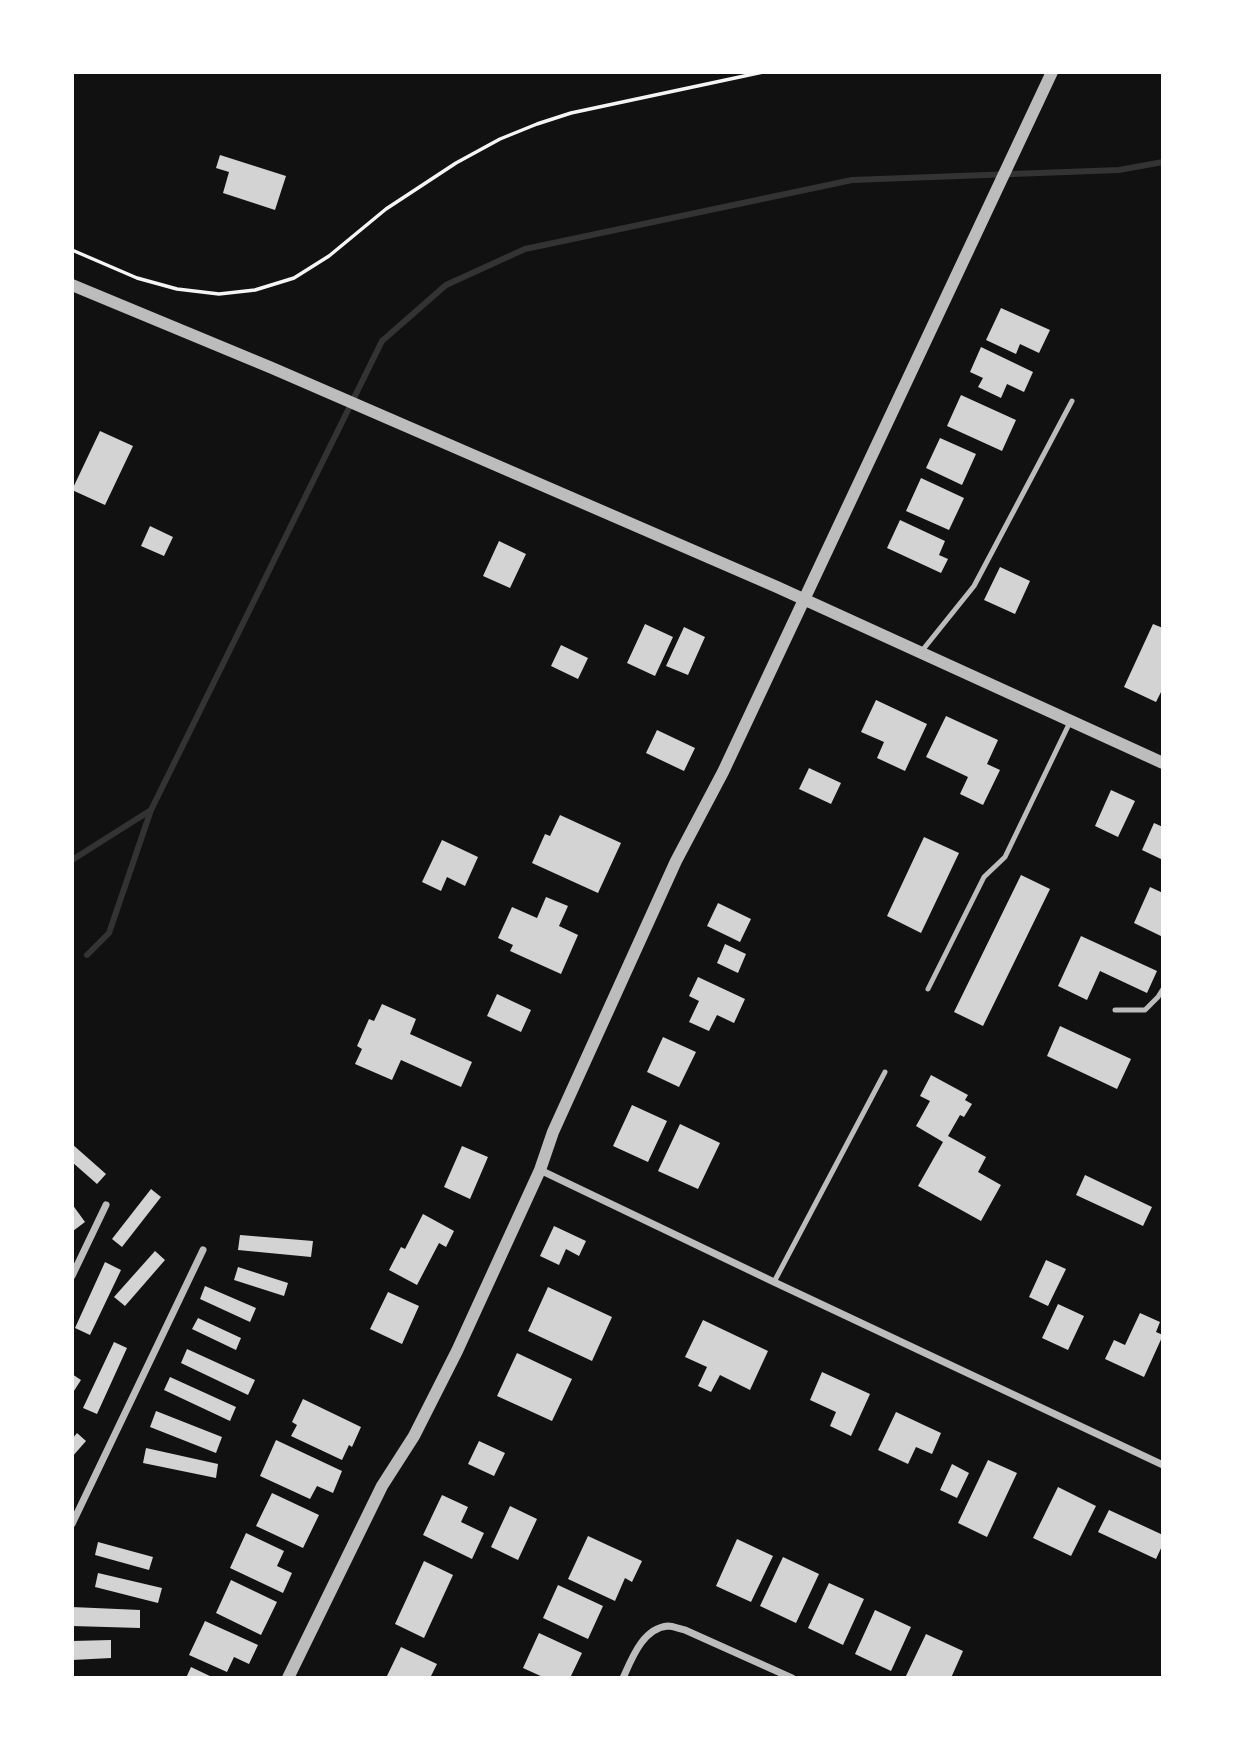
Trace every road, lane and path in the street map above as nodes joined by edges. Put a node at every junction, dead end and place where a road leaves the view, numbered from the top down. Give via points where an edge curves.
1 (763, 72) edge
2 (1052, 72) edge
3 (72, 250) edge
4 (72, 285) edge
5 (1072, 401) dead end
6 (804, 599) junction
7 (921, 652) junction
8 (1071, 720) junction
9 (1163, 763) edge
10 (928, 989) dead end
11 (1163, 989) edge
12 (1115, 1010) dead end
13 (885, 1072) dead end
14 (540, 1170) junction
15 (106, 1205) dead end
16 (203, 1250) dead end
17 (72, 1276) edge
18 (774, 1282) junction
19 (1163, 1465) edge
20 (72, 1524) edge
21 (288, 1678) edge
22 (623, 1678) edge
23 (792, 1678) edge

1 - 3 path via 571,113 500,139 387,209 295,278 256,290 177,289
2 - 6 street
4 - 6 street
5 - 7 lane via 974,586
6 - 7 street
6 - 14 street via 676,861
7 - 8 street
8 - 9 street
8 - 10 lane via 1005,857 984,877
11 - 12 lane via 1145,1010
13 - 18 lane
14 - 18 street
14 - 21 street via 457,1351 414,1436 382,1486
15 - 17 street
16 - 20 street
18 - 19 street
22 - 23 street via 644,1639 669,1626

